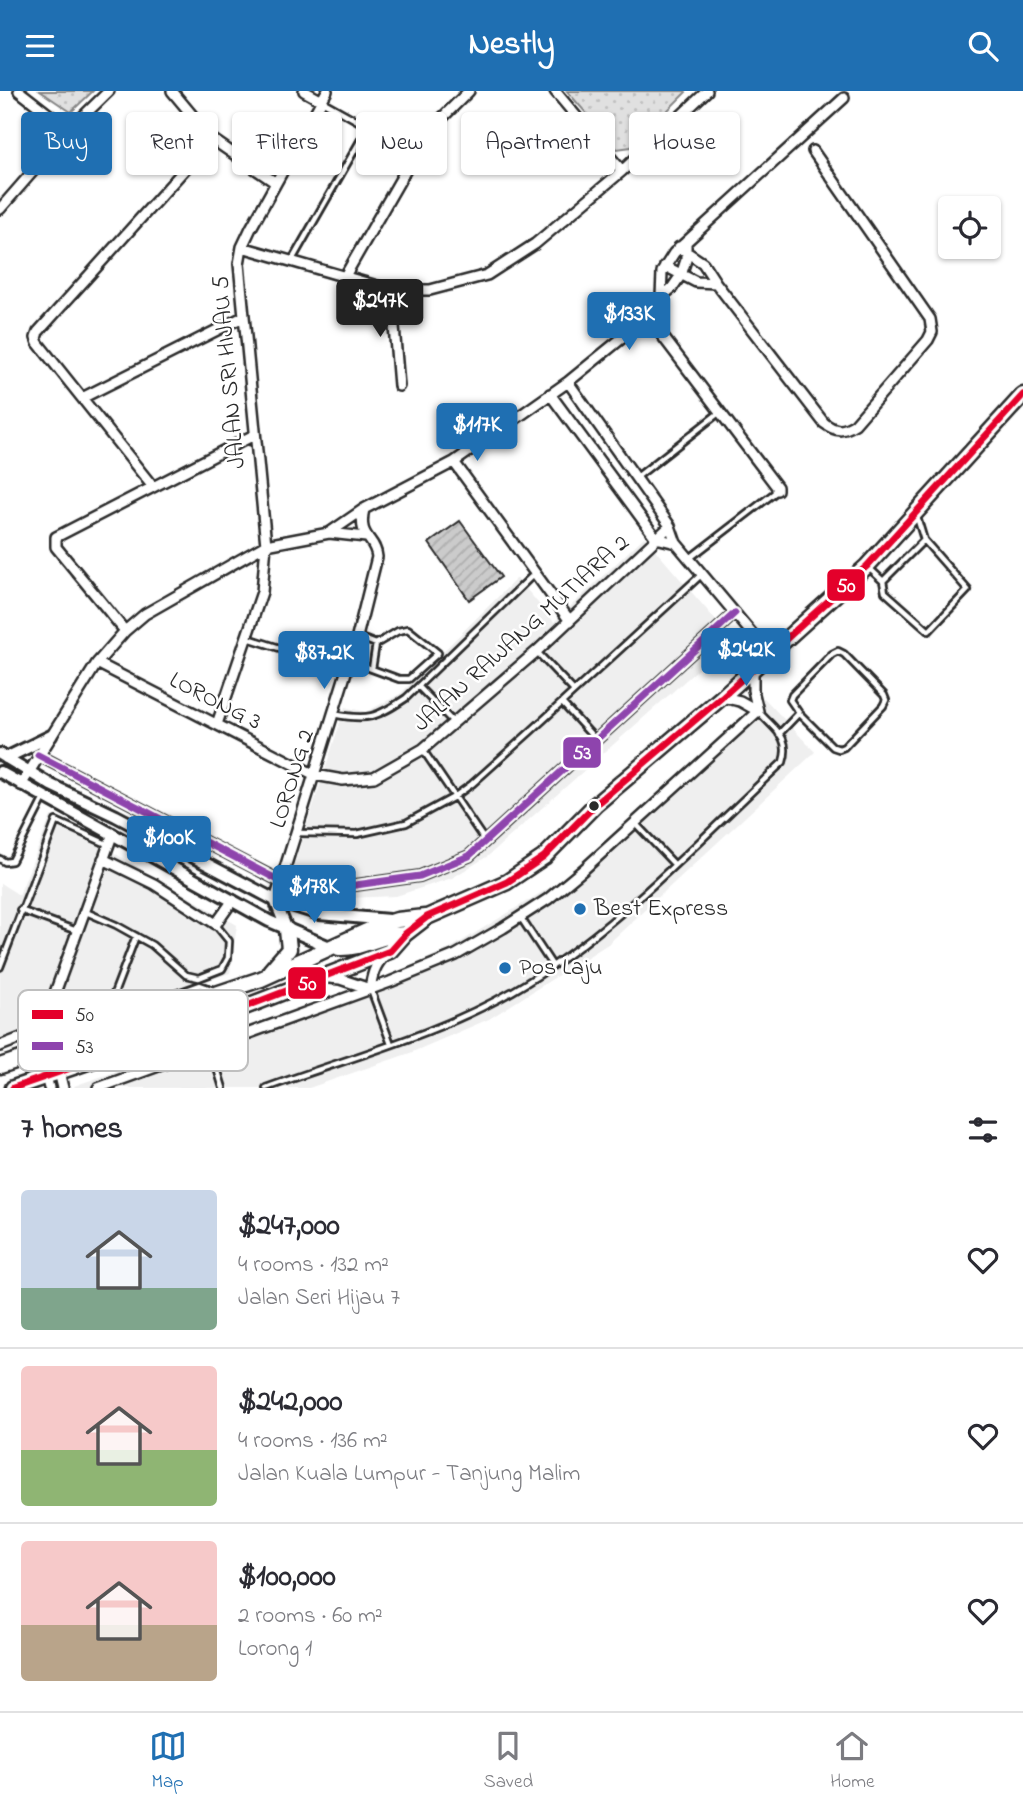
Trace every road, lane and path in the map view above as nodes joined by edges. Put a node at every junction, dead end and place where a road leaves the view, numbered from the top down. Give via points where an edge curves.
1 (19, 91) edge
2 (109, 91) edge
3 (172, 91) edge
4 (304, 91) edge
5 (327, 91) edge
6 (469, 91) edge
7 (555, 91) edge
8 (707, 91) edge
9 (844, 98) dead end
10 (321, 101) junction
11 (46, 112) edge
12 (87, 112) edge
13 (190, 112) edge
14 (447, 113) edge
15 (356, 121) edge
16 (218, 143) edge
17 (356, 149) edge
18 (813, 152) dead end
19 (622, 171) junction
20 (30, 175) edge
21 (180, 175) edge
22 (403, 175) edge
23 (276, 183) junction
24 (0, 209) edge
25 (242, 247) junction
26 (684, 247) junction
27 (291, 261) junction
28 (665, 266) junction
29 (681, 275) junction
30 (345, 276) junction
31 (716, 283) junction
32 (391, 290) junction
33 (661, 297) junction
34 (243, 317) junction
35 (648, 317) junction
36 (568, 382) junction
37 (399, 386) dead end
38 (551, 394) junction
39 (1023, 395) edge
40 (82, 398) junction
41 (720, 412) junction
42 (254, 435) junction
43 (454, 462) junction
44 (636, 478) junction
45 (153, 487) junction
46 (777, 490) joint
47 (365, 509) junction
48 (916, 513) junction
49 (670, 526) junction
50 (329, 533) junction
51 (366, 537) junction
52 (656, 538) junction
53 (923, 540) junction
54 (677, 543) junction
55 (266, 545) junction
56 (689, 559) junction
57 (867, 566) junction
58 (534, 574) junction
59 (702, 574) junction
60 (883, 581) junction
61 (735, 613) junction
62 (570, 621) junction
63 (125, 631) junction
64 (247, 637) junction
65 (357, 637) junction
66 (376, 644) junction
67 (537, 651) junction
68 (770, 655) junction
69 (97, 663) junction
70 (348, 665) junction
71 (372, 669) junction
72 (753, 669) junction
73 (419, 687) junction
74 (574, 691) junction
75 (722, 697) junction
76 (562, 703) junction
77 (758, 711) junction
78 (799, 713) junction
79 (332, 714) junction
80 (454, 723) junction
81 (217, 724) junction
82 (779, 734) junction
83 (51, 736) junction
84 (596, 740) junction
85 (423, 749) junction
86 (38, 755) junction
87 (3, 756) edge
88 (0, 772) edge
89 (29, 772) junction
90 (315, 775) junction
91 (21, 785) junction
92 (45, 797) junction
93 (454, 797) junction
94 (634, 823) junction
95 (297, 834) junction
96 (111, 839) junction
97 (485, 841) junction
98 (0, 859) edge
99 (103, 859) junction
100 (674, 864) junction
101 (282, 882) junction
102 (233, 900) junction
103 (275, 900) junction
104 (20, 910) junction
105 (250, 910) junction
106 (85, 912) junction
107 (427, 917) junction
108 (521, 917) junction
109 (397, 920) junction
110 (216, 924) junction
111 (287, 930) junction
112 (78, 931) junction
113 (405, 934) junction
114 (136, 936) junction
115 (330, 947) junction
116 (390, 951) junction
117 (552, 965) junction
118 (0, 967) edge
119 (321, 978) junction
120 (261, 979) junction
121 (370, 989) junction
122 (55, 990) edge
123 (115, 990) edge
124 (230, 990) edge
125 (248, 1005) edge
126 (248, 1034) edge
127 (18, 1039) edge
128 (391, 1044) junction
129 (0, 1046) edge
130 (18, 1058) edge
131 (0, 1066) edge
132 (72, 1071) edge
133 (146, 1071) edge
134 (218, 1071) edge
135 (51, 1079) edge
136 (13, 1088) edge
137 (63, 1088) edge
138 (98, 1088) edge
139 (223, 1088) edge
140 (266, 1088) edge

1 - 11 street
2 - 12 street
3 - 13 street
4 - 10 street
5 - 10 street, JALAN SRI HIJAU 5
6 - 14 street
7 - 19 street
8 - 19 street
9 - 26 street
10 - 15 lane
10 - 23 street, JALAN SRI HIJAU 5
16 - 23 street
17 - 27 lane
18 - 31 street via 930,319 928,340 855,424 844,431 834,430
19 - 32 street via 535,244 487,275 430,290
20 - 24 street
21 - 40 street via 37,335 38,343
22 - 30 street
23 - 25 street, JALAN SRI HIJAU 5
25 - 27 street
25 - 34 street, JALAN SRI HIJAU 5
26 - 28 street
26 - 29 street
26 - 31 street via 703,263
27 - 30 street
28 - 29 street
28 - 33 street
29 - 31 street
29 - 33 street
30 - 32 street
32 - 37 street
33 - 35 street
34 - 40 street
34 - 42 street, JALAN SRI HIJAU 5
35 - 36 street
35 - 41 street
36 - 38 street
36 - 44 street
38 - 43 street
38 - 52 street
39 - 48 main road
40 - 45 street
41 - 44 lane
41 - 46 street
42 - 45 street
42 - 55 street, JALAN SRI HIJAU 5
43 - 47 street
43 - 58 street
44 - 49 street
45 - 63 street via 55,540
46 - 56 lane
47 - 50 street
47 - 51 street, LORONG 2 via 362,527
48 - 53 lane
48 - 57 main road
49 - 52 street, JALAN RAWANG MUTIARA 2
49 - 54 street
50 - 51 street
50 - 55 street
51 - 65 street, LORONG 2 via 378,555
52 - 54 street
52 - 62 street, JALAN RAWANG MUTIARA 2
53 - 60 lane
53 - 60 lane via 968,590 929,631 885,592
54 - 56 street
55 - 63 street via 145,614
55 - 64 street, JALAN SRI HIJAU 5 via 262,592
56 - 59 street
57 - 60 lane
57 - 68 main road
58 - 62 street
58 - 73 lane
59 - 61 street
59 - 74 lane
61 - 68 street
61 - 84 street
62 - 67 street, JALAN RAWANG MUTIARA 2
63 - 69 street
64 - 70 lane
64 - 81 street, JALAN SRI HIJAU 5
65 - 66 lane
65 - 70 street, LORONG 2
66 - 71 lane
66 - 71 lane via 408,629 438,653 409,678
67 - 74 lane
67 - 80 street, JALAN RAWANG MUTIARA 2
68 - 72 main road
69 - 81 street, LORONG 3
69 - 83 street
70 - 71 lane
70 - 79 street, LORONG 2
72 - 75 main road
72 - 77 street
73 - 79 lane via 385,712 367,718
73 - 80 lane
74 - 76 lane
75 - 77 street
75 - 107 main road via 619,783 544,857 507,883
76 - 84 lane
76 - 93 lane
77 - 82 lane
77 - 94 street
78 - 78 lane via 790,697 835,652 844,653 885,697 883,706 842,749 833,747
78 - 82 lane
79 - 90 street, LORONG 2
80 - 85 street, JALAN RAWANG MUTIARA 2
81 - 90 street, LORONG 3
82 - 100 lane via 787,748 783,762
83 - 86 street
83 - 87 street
84 - 97 street
85 - 90 street, JALAN RAWANG MUTIARA 2 via 374,777 343,780
85 - 93 lane
86 - 89 street
86 - 101 street
87 - 89 street
88 - 91 street
89 - 91 street
89 - 103 street
90 - 95 street, LORONG 2
91 - 92 street
92 - 96 street
92 - 98 lane via 12,861
93 - 95 lane via 406,824 358,834
93 - 97 lane
94 - 100 lane
94 - 108 street via 583,870
95 - 101 street, LORONG 2
96 - 99 street
96 - 102 street
96 - 104 lane via 56,821
97 - 101 street via 469,856 420,876 327,889
99 - 106 street
99 - 110 street via 154,884
100 - 117 lane via 594,935
101 - 103 street, LORONG 2
102 - 105 street
102 - 110 street
103 - 105 street
103 - 109 street via 318,914
103 - 111 street
104 - 112 lane
104 - 118 lane
105 - 111 street
106 - 112 street
106 - 114 lane
107 - 109 main road
107 - 113 main road
108 - 117 lane
108 - 121 street via 456,955
109 - 115 main road
110 - 114 lane via 229,941 228,958 222,969 199,978 186,975
111 - 115 street
111 - 120 main road via 287,954
112 - 122 street
113 - 115 main road via 391,934 359,946
113 - 116 main road
114 - 123 lane
115 - 120 main road
116 - 119 main road
116 - 121 street via 378,962
117 - 128 lane via 514,991
119 - 121 street
119 - 125 main road
120 - 124 main road
121 - 126 street
121 - 128 lane
127 - 129 street
128 - 140 lane
130 - 131 main road
132 - 135 main road
133 - 138 street
134 - 139 lane
135 - 136 main road
135 - 137 street

